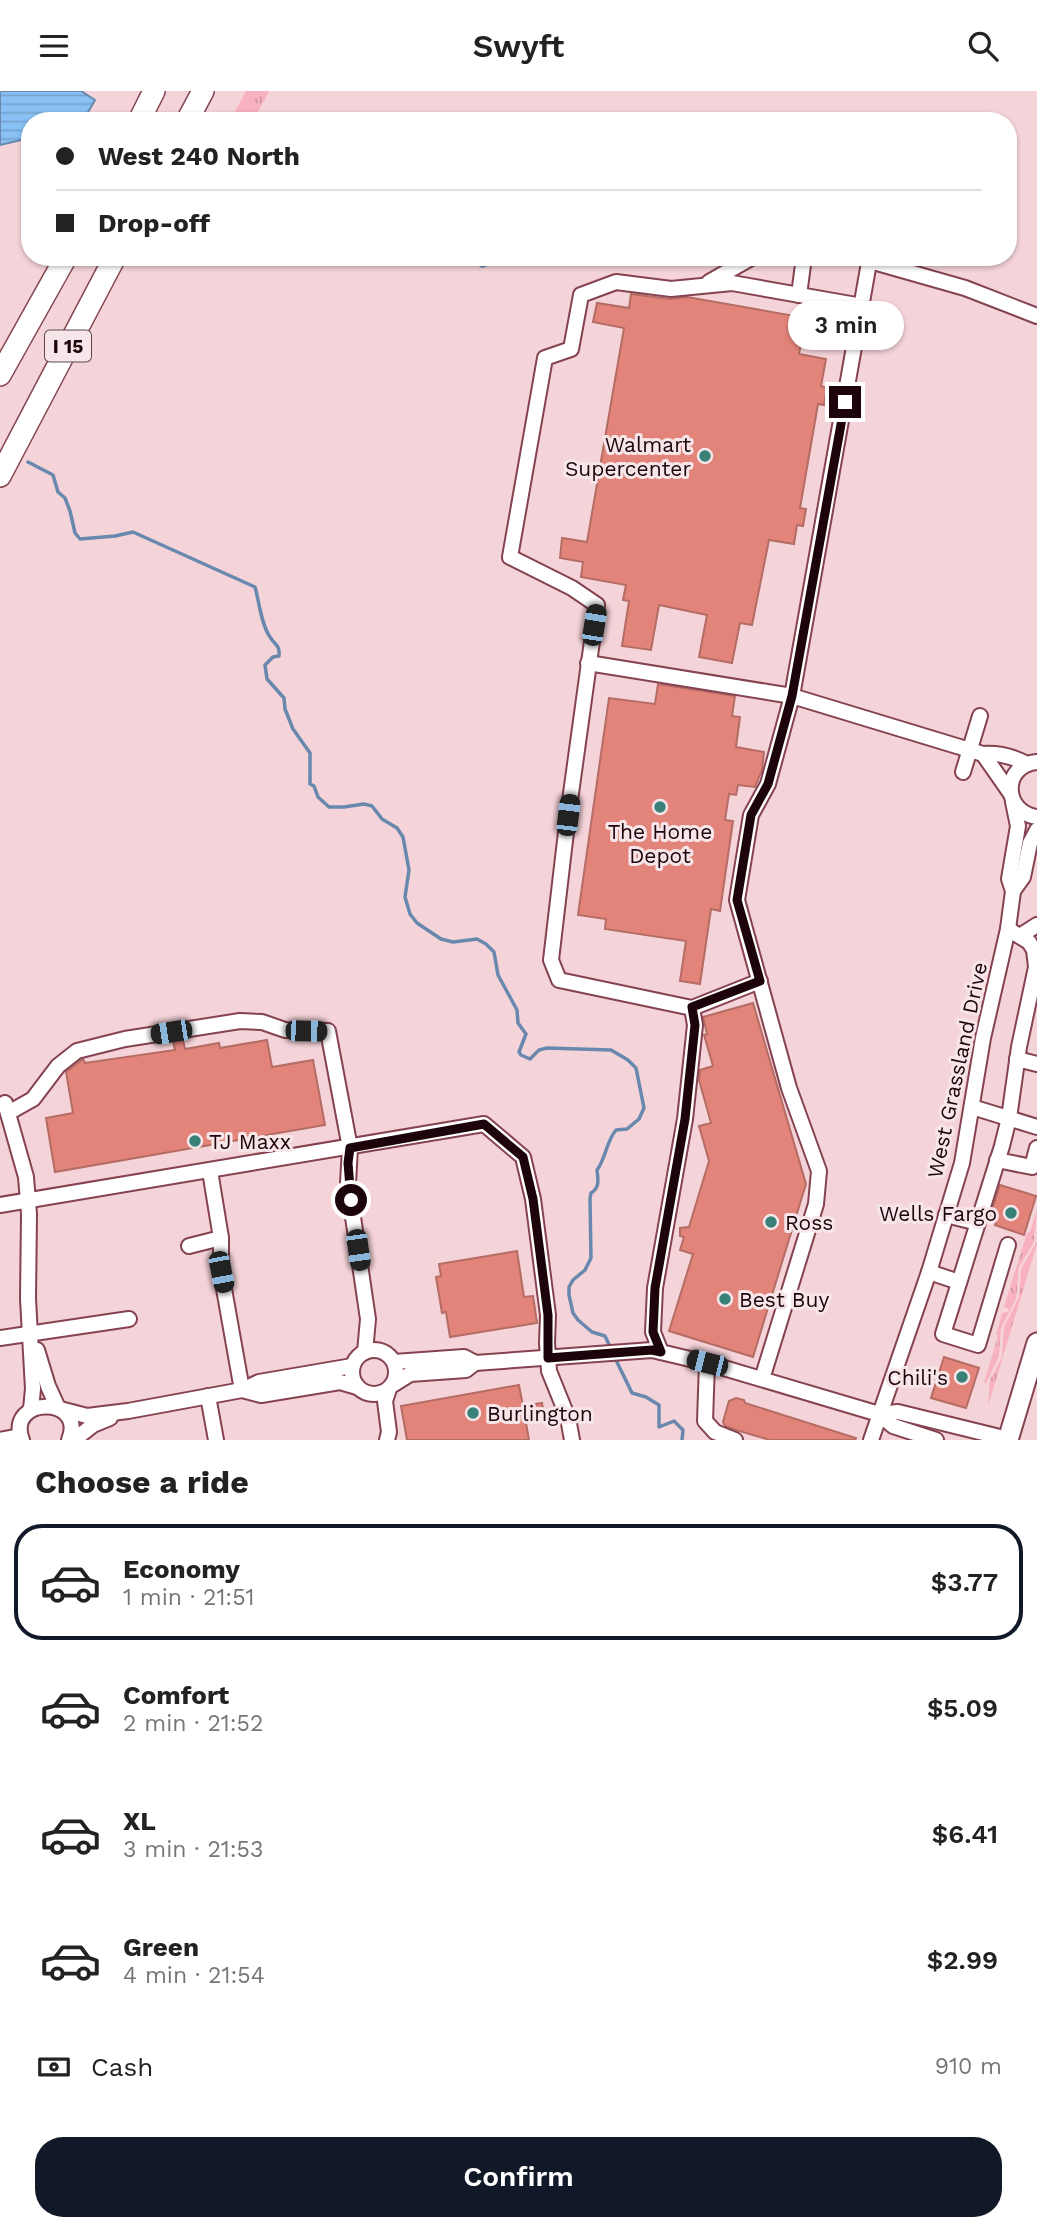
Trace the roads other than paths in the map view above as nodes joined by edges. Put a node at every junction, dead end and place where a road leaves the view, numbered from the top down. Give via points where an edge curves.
1 (154, 91) edge
2 (203, 91) edge
3 (144, 112) edge
4 (192, 112) edge
5 (61, 266) edge
6 (110, 266) edge
7 (737, 266) edge
8 (803, 266) edge
9 (869, 266) edge
10 (893, 266) edge
11 (704, 285) junction
12 (799, 295) junction
13 (862, 306) junction
14 (1037, 316) edge
15 (0, 375) edge
16 (0, 476) edge
17 (588, 663) junction
18 (792, 696) junction
19 (980, 716) dead end
20 (976, 752) junction
21 (1033, 759) edge
22 (963, 772) dead end
23 (1012, 798) junction
24 (1037, 817) edge
25 (1037, 829) edge
26 (1013, 891) junction
27 (1037, 925) edge
28 (1014, 933) junction
29 (1036, 959) edge
30 (760, 981) junction
31 (692, 1007) junction
32 (1017, 1059) junction
33 (1037, 1064) edge
34 (972, 1107) junction
35 (1009, 1118) junction
36 (1037, 1127) edge
37 (350, 1148) junction
38 (1037, 1148) edge
39 (998, 1160) junction
40 (210, 1171) junction
41 (28, 1200) junction
42 (0, 1205) edge
43 (946, 1215) junction
44 (978, 1223) junction
45 (222, 1238) junction
46 (1008, 1245) dead end
47 (189, 1247) dead end
48 (929, 1272) junction
49 (960, 1282) junction
50 (129, 1319) dead end
51 (368, 1319) junction
52 (31, 1333) junction
53 (0, 1338) edge
54 (1037, 1343) edge
55 (657, 1351) junction
56 (365, 1352) junction
57 (389, 1357) junction
58 (548, 1358) junction
59 (475, 1363) junction
60 (707, 1363) junction
61 (352, 1366) junction
62 (762, 1379) junction
63 (391, 1386) junction
64 (242, 1390) junction
65 (363, 1390) junction
66 (208, 1396) junction
67 (59, 1408) junction
68 (32, 1409) junction
69 (128, 1411) junction
70 (878, 1414) junction
71 (21, 1438) edge
72 (1008, 1439) edge
73 (0, 1440) edge
74 (72, 1440) edge
75 (216, 1440) edge
76 (386, 1440) edge
77 (572, 1440) edge
78 (734, 1440) edge
79 (871, 1440) edge
80 (936, 1440) edge

1 - 3 highway
2 - 4 highway
5 - 15 highway, I 15
6 - 16 highway, I 15
7 - 11 street
8 - 12 street
9 - 13 street
10 - 14 street
11 - 12 street via 732,283
11 - 17 street via 671,289 615,282 581,295 571,349 545,358 510,557 597,605
12 - 13 street
13 - 18 street
17 - 18 street
17 - 31 street via 551,960 559,980
18 - 20 street
18 - 30 street via 768,784 751,815 737,900
19 - 20 street
20 - 21 street
20 - 22 street
20 - 23 street
21 - 23 street via 1014,776
23 - 24 street via 1025,814
23 - 26 street, West Grassland Drive via 1018,826 1009,879
25 - 26 street, West Grassland Drive via 1023,877
26 - 28 street, West Grassland Drive
27 - 28 street
28 - 29 street via 1029,942
28 - 34 street, West Grassland Drive via 983,1038
29 - 32 street
30 - 31 street
30 - 62 street via 789,1089 819,1171 816,1204
31 - 55 street via 695,1025 685,1119 655,1288
32 - 33 street
32 - 35 street
34 - 35 street
34 - 43 street, West Grassland Drive
35 - 36 street
35 - 39 street
37 - 40 street
37 - 41 street via 328,1031 285,1030 240,1021 125,1039 77,1051 58,1066 33,1099 7,1108
37 - 51 street via 348,1183
37 - 58 street via 484,1124 523,1157 548,1315
38 - 39 street via 1032,1167
39 - 44 street
40 - 41 street
40 - 45 street
41 - 42 street
41 - 52 street
43 - 44 street
43 - 48 street, West Grassland Drive
44 - 49 street
45 - 47 street
45 - 64 street via 221,1272
46 - 49 street via 978,1345 943,1334
48 - 49 street
48 - 70 street, West Grassland Drive
50 - 52 street
51 - 56 street
51 - 57 street
52 - 53 street
52 - 67 street
52 - 68 street
54 - 72 main road
55 - 58 street
55 - 60 street
56 - 57 street via 378,1350
56 - 61 street
57 - 59 street via 464,1357
57 - 63 street via 397,1369
58 - 59 street
58 - 77 street
59 - 63 street via 466,1370 410,1374
60 - 62 street
60 - 78 street via 705,1421 715,1432
61 - 64 street via 259,1382
61 - 65 street
62 - 70 street
63 - 65 street via 380,1394
63 - 76 street via 384,1401
64 - 65 street via 261,1395 340,1382
64 - 66 street
65 - 76 street
66 - 69 street
66 - 75 street
67 - 68 street via 40,1405
67 - 69 street via 87,1416
67 - 74 street via 71,1426
68 - 71 street via 23,1420
69 - 74 street via 93,1425
70 - 72 street via 898,1412
70 - 79 street, West Grassland Drive
70 - 80 street via 893,1426
71 - 73 street

